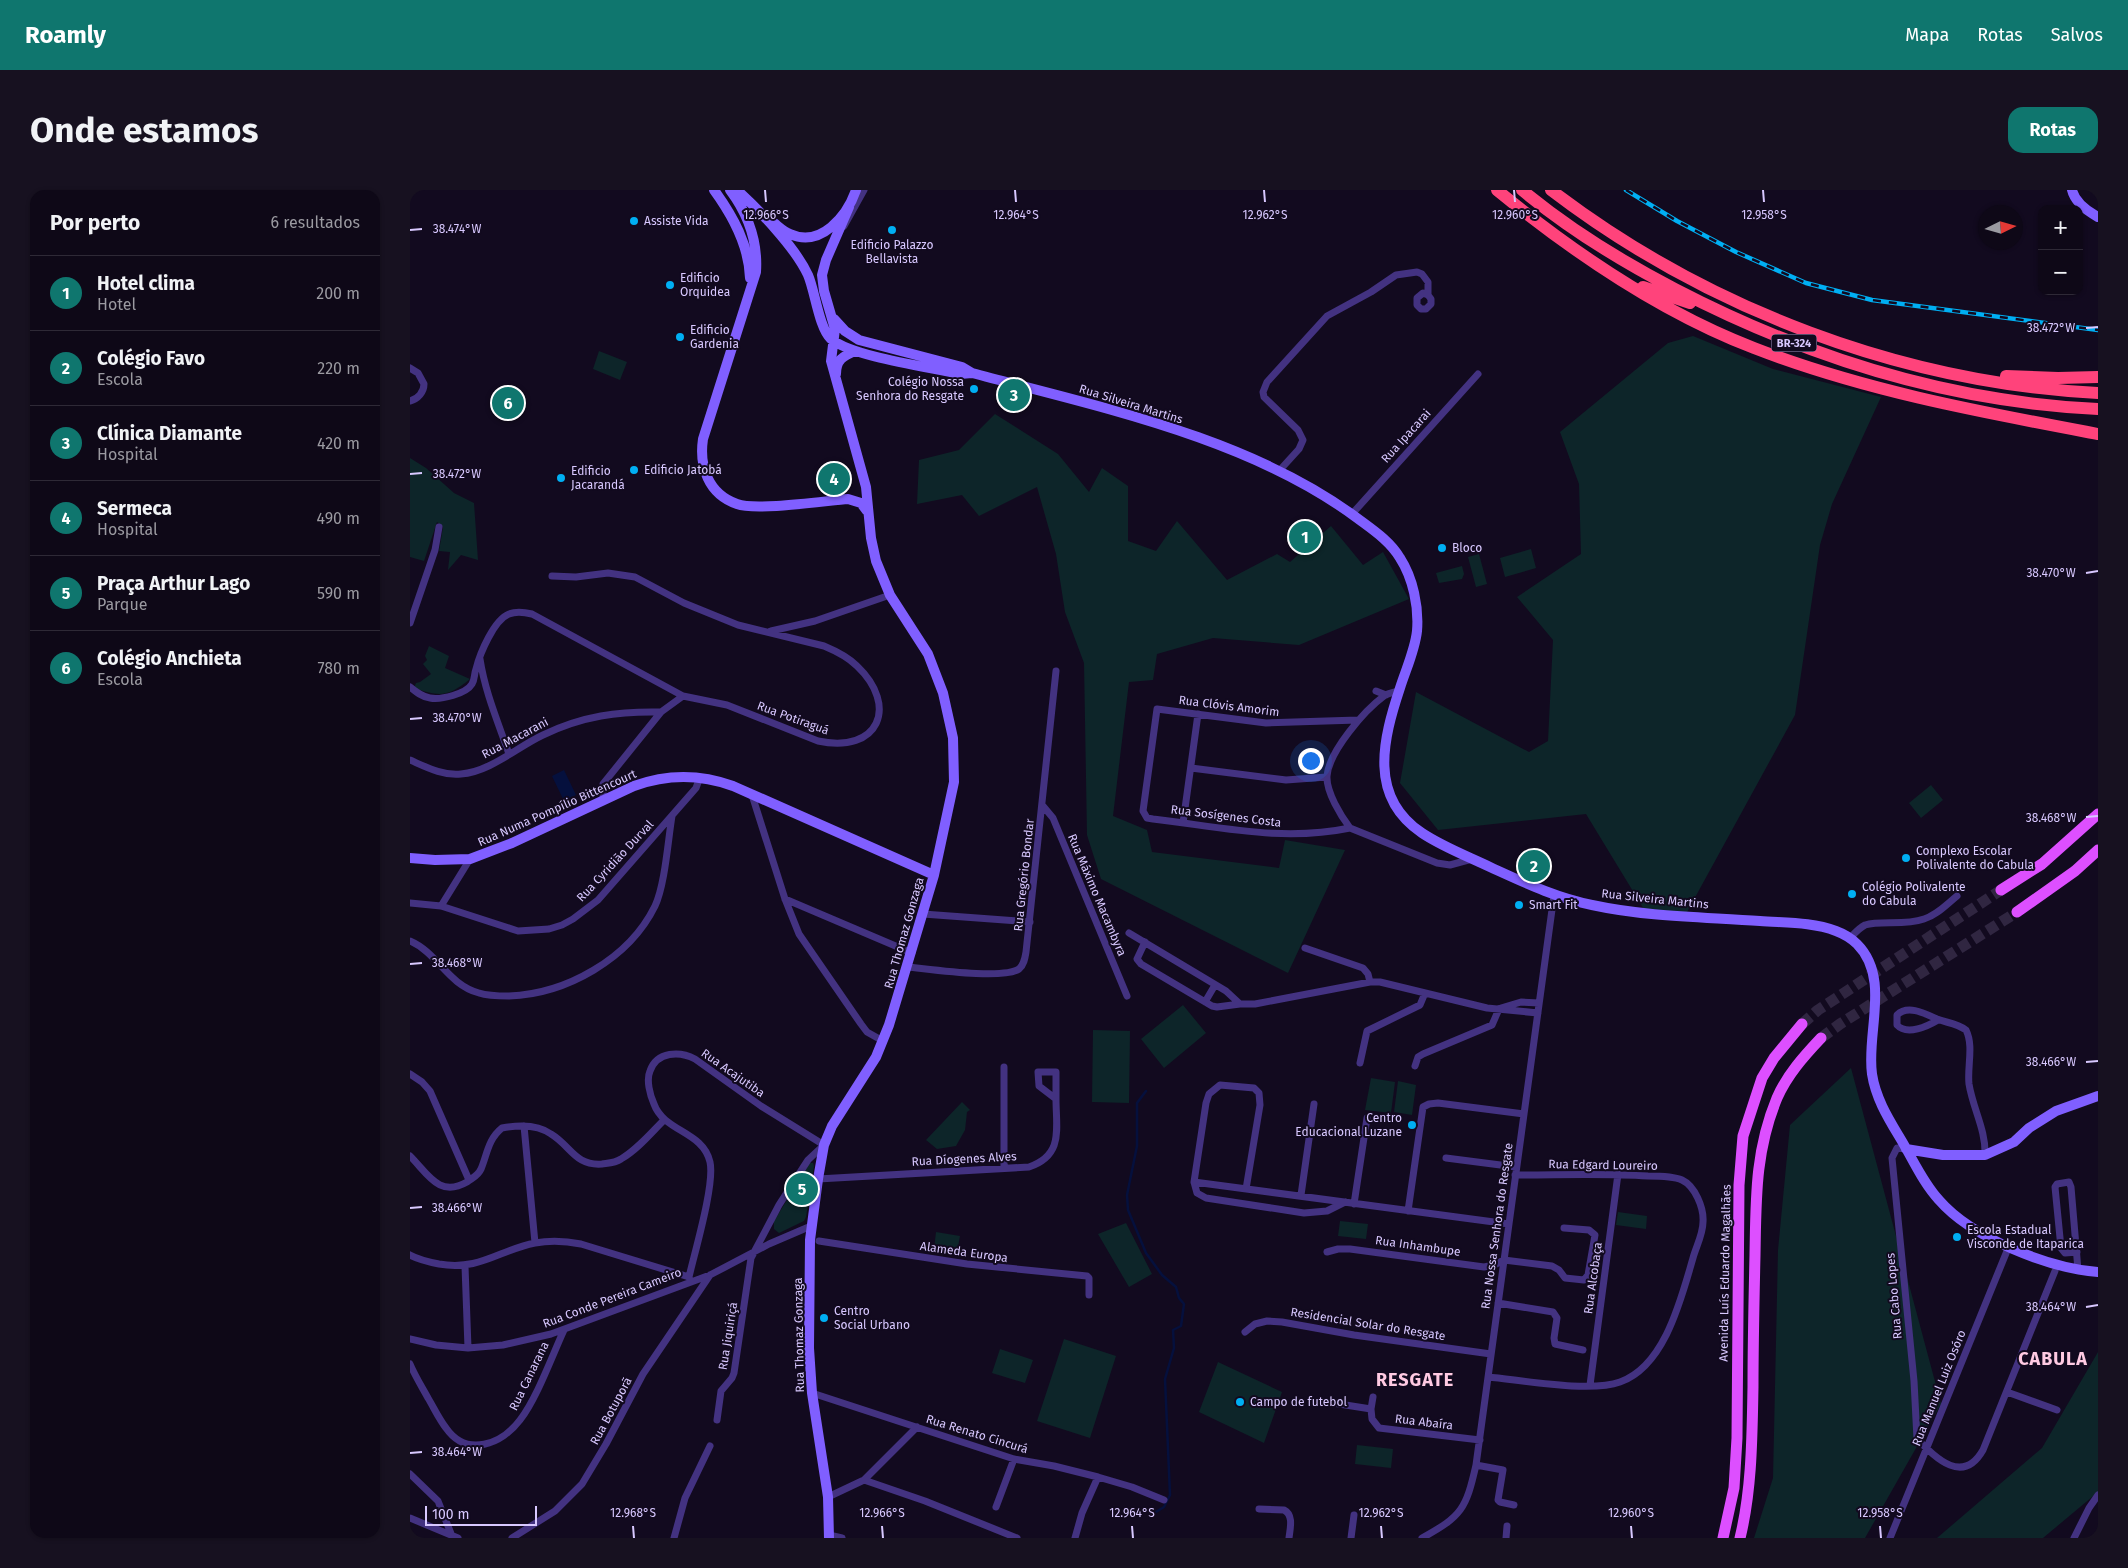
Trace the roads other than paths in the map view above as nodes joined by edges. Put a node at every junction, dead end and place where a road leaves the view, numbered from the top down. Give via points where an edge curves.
1 (714, 190) edge
2 (730, 190) edge
3 (737, 190) edge
4 (856, 190) edge
5 (864, 190) edge
6 (1497, 190) edge
7 (1522, 190) edge
8 (1551, 190) edge
9 (2072, 190) edge
10 (753, 204) junction
11 (850, 207) junction
12 (2098, 217) edge
13 (838, 234) junction
14 (1615, 276) junction
15 (751, 291) junction
16 (1428, 295) dead end
17 (1722, 313) junction
18 (833, 316) junction
19 (833, 340) junction
20 (855, 351) junction
21 (410, 368) edge
22 (972, 373) junction
23 (1478, 374) dead end
24 (1956, 374) junction
25 (2098, 376) edge
26 (836, 380) junction
27 (2098, 393) edge
28 (410, 401) edge
29 (2098, 409) edge
30 (2098, 434) edge
31 (1279, 471) junction
32 (862, 478) junction
33 (848, 499) junction
34 (867, 511) junction
35 (1352, 514) junction
36 (439, 527) dead end
37 (552, 576) dead end
38 (890, 595) junction
39 (410, 623) edge
40 (768, 632) junction
41 (480, 657) junction
42 (1056, 671) dead end
43 (410, 687) edge
44 (1376, 690) dead end
45 (1399, 691) junction
46 (1386, 694) junction
47 (683, 696) junction
48 (661, 712) junction
49 (1198, 714) junction
50 (1358, 720) junction
51 (509, 754) junction
52 (410, 760) edge
53 (1192, 768) junction
54 (1327, 776) junction
55 (700, 777) junction
56 (752, 795) junction
57 (603, 800) junction
58 (1145, 801) joint
59 (1043, 806) junction
60 (2097, 814) edge
61 (672, 816) junction
62 (1183, 823) junction
63 (1350, 828) junction
64 (2098, 850) edge
65 (410, 858) edge
66 (1473, 859) junction
67 (470, 860) junction
68 (934, 875) junction
69 (2001, 890) tunnel mouth
70 (1554, 894) junction
71 (1956, 896) dead end
72 (785, 899) junction
73 (410, 902) edge
74 (442, 906) junction
75 (2017, 912) tunnel mouth
76 (923, 914) junction
77 (1030, 922) junction
78 (1129, 933) dead end
79 (1850, 938) junction
80 (410, 941) edge
81 (1145, 942) junction
82 (1305, 948) dead end
83 (912, 953) junction
84 (908, 967) junction
85 (1370, 982) junction
86 (1215, 985) junction
87 (1425, 993) junction
88 (1127, 996) dead end
89 (1204, 1002) junction
90 (1539, 1003) junction
91 (1240, 1004) junction
92 (1498, 1009) junction
93 (1538, 1013) junction
94 (1938, 1020) junction
95 (1802, 1024) tunnel mouth
96 (1822, 1038) tunnel mouth
97 (883, 1041) junction
98 (1360, 1063) dead end
99 (1415, 1066) dead end
100 (1004, 1067) dead end
101 (410, 1074) edge
102 (2098, 1097) edge
103 (1056, 1099) dead end
104 (1314, 1104) dead end
105 (1524, 1114) junction
106 (1367, 1118) dead end
107 (664, 1120) junction
108 (524, 1126) junction
109 (824, 1146) junction
110 (1906, 1149) junction
111 (1985, 1155) junction
112 (410, 1156) edge
113 (1446, 1158) dead end
114 (1516, 1167) junction
115 (1004, 1168) junction
116 (1618, 1174) junction
117 (1515, 1176) junction
118 (818, 1178) junction
119 (469, 1180) junction
120 (1194, 1182) junction
121 (1246, 1189) junction
122 (1301, 1195) junction
123 (1346, 1202) junction
124 (1354, 1204) junction
125 (1408, 1211) junction
126 (1509, 1224) junction
127 (811, 1226) junction
128 (1564, 1228) dead end
129 (819, 1241) dead end
130 (534, 1243) junction
131 (2009, 1246) junction
132 (754, 1252) junction
133 (1327, 1252) dead end
134 (2077, 1252) junction
135 (410, 1255) edge
136 (1504, 1260) junction
137 (465, 1266) junction
138 (2078, 1270) junction
139 (2055, 1271) dead end
140 (2098, 1272) edge
141 (710, 1275) junction
142 (690, 1279) junction
143 (1089, 1295) dead end
144 (1498, 1302) junction
145 (564, 1330) junction
146 (1245, 1332) dead end
147 (410, 1339) edge
148 (468, 1348) junction
149 (1583, 1350) dead end
150 (1491, 1354) junction
151 (410, 1364) edge
152 (1488, 1377) junction
153 (1590, 1385) junction
154 (2006, 1392) junction
155 (812, 1394) junction
156 (1373, 1397) dead end
157 (1320, 1401) dead end
158 (1371, 1409) junction
159 (2057, 1410) dead end
160 (717, 1420) dead end
161 (917, 1427) junction
162 (1480, 1440) junction
163 (710, 1446) dead end
164 (1927, 1449) junction
165 (1014, 1459) junction
166 (1476, 1465) junction
167 (410, 1474) edge
168 (1098, 1477) junction
169 (864, 1480) junction
170 (2098, 1495) edge
171 (828, 1497) junction
172 (1164, 1500) dead end
173 (1514, 1505) dead end
174 (996, 1507) dead end
175 (1259, 1509) dead end
176 (1354, 1515) dead end
177 (410, 1518) edge
178 (1507, 1526) dead end
179 (455, 1537) edge
180 (829, 1537) edge
181 (512, 1538) edge
182 (674, 1538) edge
183 (842, 1538) edge
184 (1017, 1538) edge
185 (1075, 1538) edge
186 (1289, 1538) edge
187 (1351, 1538) edge
188 (1422, 1538) edge
189 (1506, 1538) edge
190 (1723, 1538) edge
191 (1740, 1538) edge
192 (1890, 1538) edge
193 (2074, 1538) edge

1 - 15 main road via 746,248
2 - 15 main road via 755,242 756,272
3 - 10 main road
4 - 11 main road
5 - 13 street via 850,219
6 - 14 highway
7 - 17 highway, BR-324 via 1605,249
8 - 24 highway, BR-324 via 1613,234 1670,268 1747,306 1832,341
9 - 12 main road via 2082,206
10 - 11 main road via 784,231 798,236 828,230
10 - 19 main road via 801,263 825,330
11 - 13 main road
13 - 18 main road via 822,275
14 - 17 highway
14 - 30 highway via 1715,331 1797,363 1904,395
15 - 33 main road via 703,439 703,469 710,484 722,497 738,504 755,506
16 - 31 street via 1428,282 1422,274 1411,271 1396,275 1327,316 1267,382 1264,397 1298,430 1303,440
17 - 29 highway, BR-324 via 1828,356 1900,378 2004,400
18 - 19 main road, Rua Thomaz Gonzaga
18 - 22 main road, Rua Silveira Martins via 845,331 859,340 962,367
19 - 20 main road, Rua Silveira Martins
19 - 26 main road, Rua Thomaz Gonzaga via 831,361
20 - 22 main road, Rua Silveira Martins via 960,374
20 - 26 main road via 839,360
21 - 28 street via 418,373 424,384 418,398
22 - 31 main road, Rua Silveira Martins via 1092,404 1193,436
23 - 35 street, Rua Ipacarai
24 - 25 highway via 2058,378
24 - 27 highway, BR-324 via 2009,384
26 - 32 main road, Rua Thomaz Gonzaga
31 - 35 main road, Rua Silveira Martins
32 - 33 main road via 859,491
32 - 34 main road, Rua Thomaz Gonzaga via 866,487
33 - 34 main road via 859,501
34 - 38 main road, Rua Thomaz Gonzaga via 876,561
35 - 45 main road, Rua Silveira Martins via 1394,549 1404,562 1414,594 1417,633
36 - 39 street via 435,550
37 - 40 street, Rua Potiraguá via 608,573 635,577 710,614
38 - 40 street via 815,621
38 - 68 main road, Rua Thomaz Gonzaga via 936,672 953,738 954,782
40 - 47 street, Rua Potiraguá via 824,646 856,665 872,685 879,707 875,725 869,734 855,742 832,744 727,705
41 - 43 street, Rua Potiraguá via 471,686 461,692 430,698
41 - 47 street, Rua Potiraguá via 499,621 510,613 524,612
41 - 51 street via 488,698
42 - 59 street, Rua Gregório Bondar
44 - 46 street
45 - 46 street
45 - 66 main road, Rua Silveira Martins via 1389,723 1384,761 1391,799 1408,823
46 - 50 street
47 - 48 street
48 - 51 street, Rua Macarani via 617,712 594,717 552,731
48 - 57 street via 603,784
49 - 50 street, Rua Clóvis Amorim via 1282,724
49 - 53 street
49 - 58 street, Rua Clóvis Amorim via 1157,709
50 - 54 street via 1330,764
51 - 52 street, Rua Macarani via 482,769 461,774 440,772
53 - 54 street via 1279,780
53 - 62 street
54 - 63 street via 1335,804
55 - 56 main road, Rua Numa Pompílio Bittencourt
55 - 57 main road, Rua Numa Pompílio Bittencourt via 650,780
55 - 61 street, Rua Cyridião Durval via 696,788
56 - 68 main road, Rua Numa Pompílio Bittencourt
56 - 72 street
57 - 67 main road, Rua Numa Pompílio Bittencourt
58 - 62 street, Rua Sosígenes Costa via 1143,811 1147,818
59 - 77 street, Rua Gregório Bondar
59 - 88 street, Rua Máximo Macambyra via 1053,818
60 - 69 main road via 2042,864
61 - 74 street, Rua Cyridião Durval via 598,900 562,925 518,931
61 - 80 street via 659,893 652,912 618,952 565,985 520,995 479,994 454,981 427,950
62 - 63 street, Rua Sosígenes Costa via 1274,835
63 - 66 street via 1438,863 1450,865
64 - 75 main road via 2075,871
65 - 67 main road, Rua Numa Pompílio Bittencourt
66 - 70 main road, Rua Silveira Martins
67 - 74 street
68 - 76 main road, Rua Thomaz Gonzaga
70 - 79 main road, Rua Silveira Martins via 1614,909 1804,924
70 - 90 street, Rua Nossa Senhora do Resgate
71 - 79 street via 1926,918 1900,924 1863,926
72 - 83 street
72 - 97 street via 808,948 867,1032
73 - 74 street, Rua Cyridião Durval
76 - 77 street
76 - 83 main road, Rua Thomaz Gonzaga
77 - 84 street, Rua Gregório Bondar via 1025,960 1018,970 998,974
78 - 81 street
79 - 110 main road, Rua Silveira Martins via 1866,956 1874,981 1871,1056 1875,1088
81 - 86 street
81 - 89 street via 1138,962
82 - 85 street via 1363,968
83 - 84 main road, Rua Thomaz Gonzaga
84 - 97 main road, Rua Thomaz Gonzaga
85 - 87 street
85 - 91 street
86 - 89 street
86 - 91 street
87 - 92 street
87 - 98 street via 1420,1006 1367,1031
89 - 91 street via 1217,1007
90 - 92 street via 1521,1002
90 - 93 street, Rua Nossa Senhora do Resgate
92 - 93 street
92 - 99 street via 1492,1025 1423,1054
93 - 105 street, Rua Nossa Senhora do Resgate
94 - 94 street via 1927,1013 1914,1011 1899,1012 1896,1018 1897,1025 1903,1029 1922,1028
94 - 111 street via 1960,1026 1968,1035 1969,1084 1986,1144
95 - 190 main road, Avenida Luís Eduardo Magalhães via 1762,1078 1743,1136 1737,1438 1734,1488
96 - 191 main road via 1799,1062 1778,1096 1758,1163 1749,1488
97 - 109 main road, Rua Thomaz Gonzaga via 837,1116
100 - 115 street
101 - 119 street via 430,1091
102 - 111 main road via 2056,1111 2028,1128 2014,1142
103 - 115 street, Rua Díogenes Alves via 1056,1140 1052,1153 1029,1167
104 - 122 street
105 - 114 street, Rua Nossa Senhora do Resgate
105 - 125 street via 1438,1103 1426,1105 1422,1111
106 - 124 street
107 - 108 street via 622,1159 592,1165 581,1161 542,1128
107 - 109 street, Rua Acajutiba via 653,1104 650,1070 664,1056 680,1053 695,1059
107 - 142 street via 699,1142 710,1161 712,1174
108 - 119 street via 508,1127 496,1133 480,1172
108 - 130 street
109 - 118 main road, Rua Thomaz Gonzaga
109 - 132 street, Rua Jiquiriçá via 808,1160
110 - 111 main road via 1943,1155
110 - 131 main road, Rua Silveira Martins via 1930,1188 1953,1214
110 - 164 street, Rua Cabo Lopes via 1897,1148 1892,1158 1918,1439
112 - 119 street via 442,1187 451,1189
113 - 114 street
114 - 117 street, Rua Nossa Senhora do Resgate
115 - 118 street, Rua Díogenes Alves
116 - 117 street, Rua Edgard Loureiro
116 - 153 street, Rua Alcobaça
116 - 153 street, Rua Edgard Loureiro via 1682,1180 1693,1190 1702,1208 1704,1222 1679,1304 1658,1348 1636,1373 1621,1382
117 - 126 street, Rua Nossa Senhora do Resgate
118 - 127 main road, Rua Thomaz Gonzaga
120 - 121 street
120 - 121 street via 1206,1103 1209,1094 1225,1084 1254,1088 1259,1093 1260,1105
120 - 123 street via 1197,1193 1206,1198 1304,1213 1327,1211
121 - 122 street
122 - 123 street
123 - 124 street
124 - 125 street
125 - 126 street
126 - 136 street, Rua Nossa Senhora do Resgate
127 - 132 street, Rua Conde Pereira Cameiro
127 - 155 main road, Rua Thomaz Gonzaga via 809,1316
128 - 136 street via 1589,1230 1595,1235 1588,1275 1584,1280 1565,1278 1552,1266
129 - 143 street, Alameda Europa via 967,1264 1087,1276
130 - 137 street
130 - 142 street via 564,1241 581,1244
131 - 138 main road, Rua Silveira Martins
131 - 164 street, Rua Manuel Luiz Osóro
132 - 141 street, Rua Conde Pereira Cameiro
132 - 160 street, Rua Jiquiriçá via 734,1373 721,1391
133 - 136 street, Rua Inhambupe via 1350,1248 1484,1267
134 - 134 street via 2071,1185 2069,1182 2057,1184 2061,1248 2065,1253
134 - 138 street
135 - 137 street via 431,1262
136 - 144 street, Rua Nossa Senhora do Resgate
137 - 148 street
138 - 140 main road, Rua Silveira Martins
139 - 154 street
141 - 142 street, Rua Conde Pereira Cameiro
141 - 181 street, Rua Botuporã via 643,1374 582,1484 555,1510
142 - 145 street, Rua Conde Pereira Cameiro
144 - 149 street via 1553,1312 1557,1318 1555,1344
144 - 150 street, Rua Nossa Senhora do Resgate
145 - 148 street, Rua Conde Pereira Cameiro via 503,1345
145 - 151 street, Rua Canarana via 521,1418 506,1435 482,1446 466,1444 446,1429
146 - 150 street, Residencial Solar do Resgate via 1254,1324 1282,1322
147 - 148 street, Rua Conde Pereira Cameiro
150 - 152 street, Rua Nossa Senhora do Resgate
152 - 153 street, Rua Edgard Loureiro
152 - 162 street, Rua Nossa Senhora do Resgate
154 - 159 street
154 - 164 street via 1976,1462 1960,1468
155 - 161 street, Rua Renato Cincurá
155 - 171 main road, Rua Thomaz Gonzaga
156 - 158 street
157 - 158 street
158 - 162 street, Rua Abaíra via 1372,1419 1379,1428
161 - 165 street, Rua Renato Cincurá
161 - 169 street
162 - 166 street, Rua Nossa Senhora do Resgate
163 - 182 street via 685,1498
164 - 192 street, Rua Manuel Luiz Osóro
165 - 168 street, Rua Renato Cincurá
165 - 174 street
166 - 173 street via 1503,1470 1498,1500
166 - 188 street, Rua Nossa Senhora do Resgate via 1469,1494 1456,1516
167 - 179 street via 438,1501
168 - 172 street, Rua Renato Cincurá
168 - 185 street
169 - 171 street
169 - 184 street
170 - 193 street
171 - 180 main road, Rua Thomaz Gonzaga
175 - 186 street via 1288,1512
176 - 187 street
177 - 179 street
178 - 189 street
180 - 183 street

